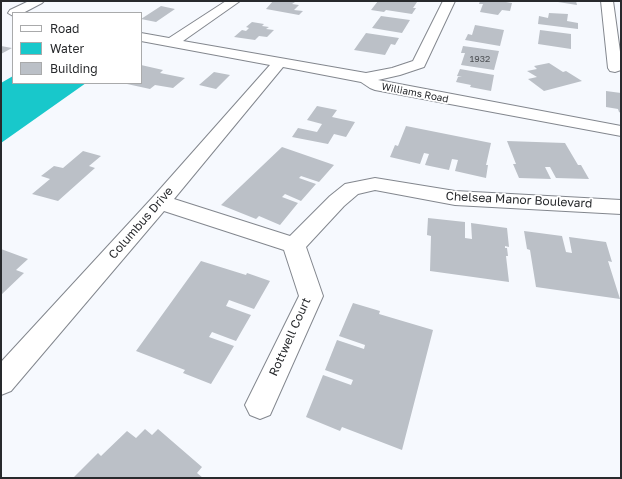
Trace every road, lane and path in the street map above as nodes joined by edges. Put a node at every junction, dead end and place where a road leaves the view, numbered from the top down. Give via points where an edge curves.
1 (38, 1) edge
2 (234, 1) edge
3 (449, 1) edge
4 (607, 1) edge
5 (13, 12) edge
6 (142, 37) edge
7 (172, 42) junction
8 (280, 62) junction
9 (615, 68) dead end
10 (366, 78) junction
11 (621, 131) edge
12 (160, 202) junction
13 (621, 207) edge
14 (294, 245) junction
15 (1, 382) edge
16 (260, 405) dead end

1 - 5 street
2 - 7 street
3 - 10 street via 419,64
4 - 9 street
6 - 7 street, Williams Road
7 - 8 street, Williams Road
8 - 10 street, Williams Road
8 - 12 street, Columbus Drive
10 - 11 street, Williams Road via 375,85
12 - 14 street
12 - 15 street, Columbus Drive
13 - 14 street, Chelsea Manor Boulevard via 455,198 375,184 352,189
14 - 16 street, Rottwell Court via 311,296

